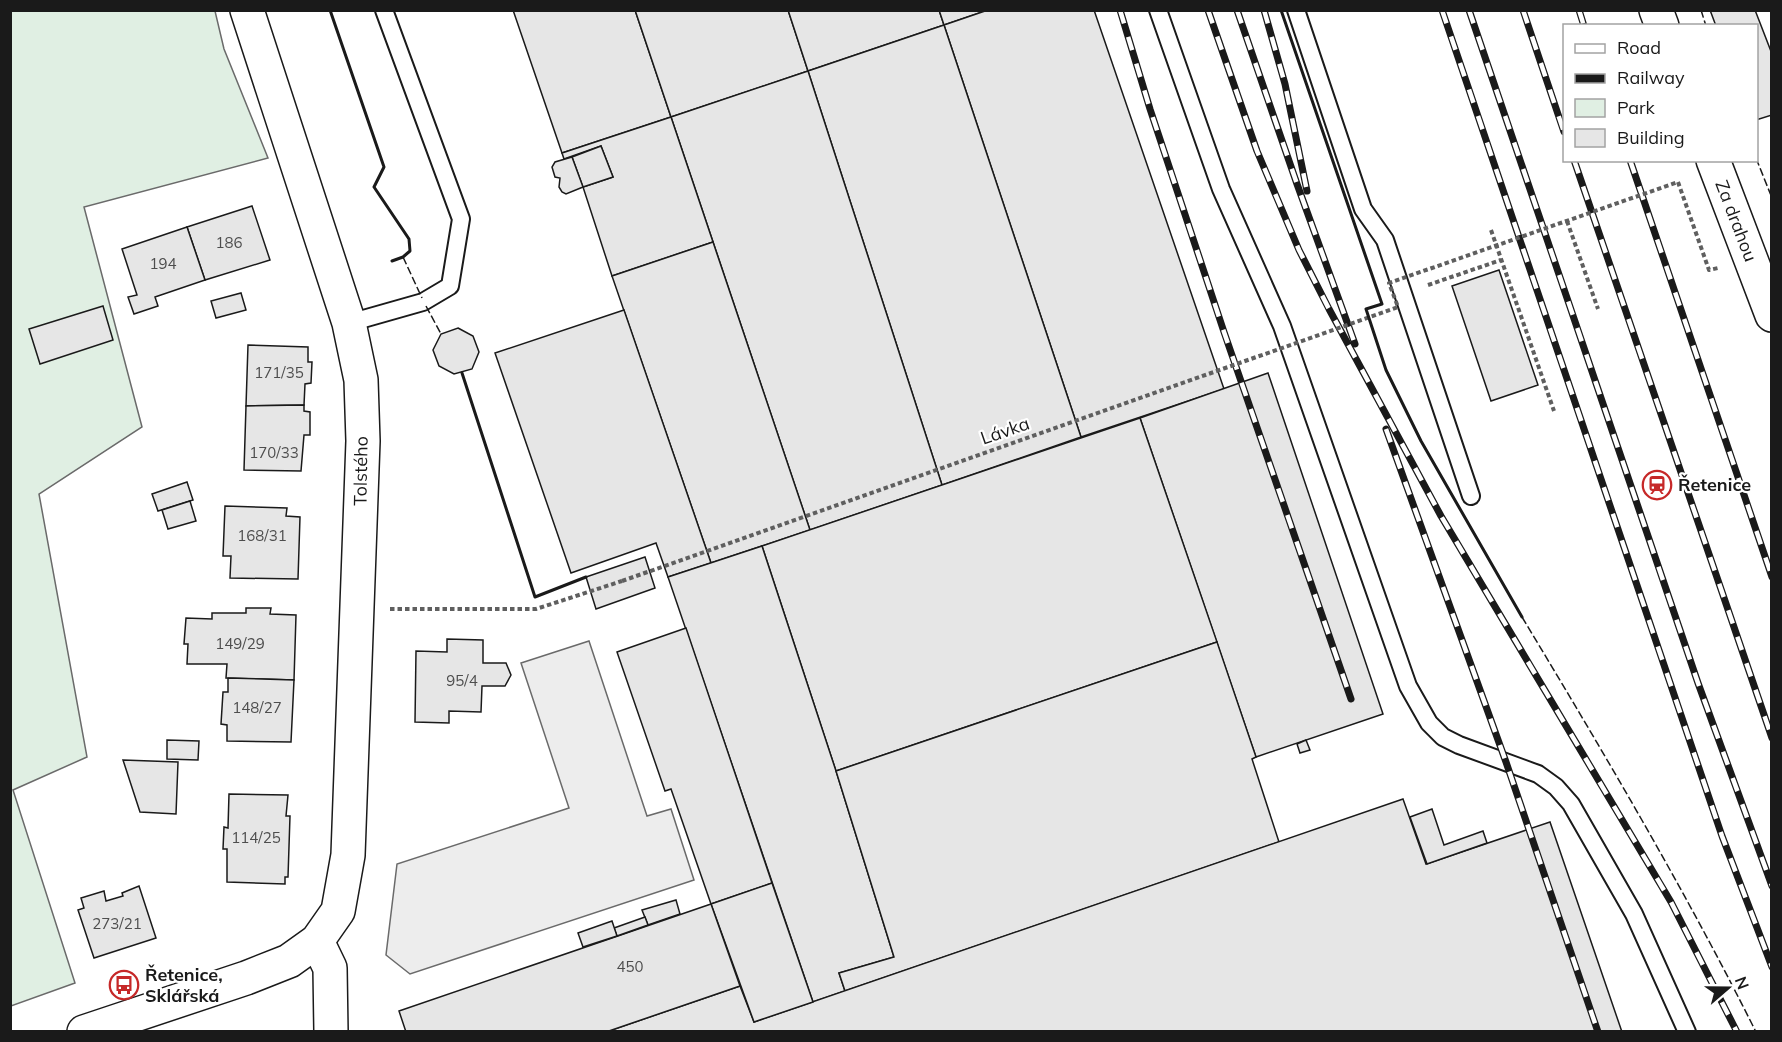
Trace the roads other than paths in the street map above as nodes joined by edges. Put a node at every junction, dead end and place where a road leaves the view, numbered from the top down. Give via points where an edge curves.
1 (247, 10) edge
2 (384, 10) edge
3 (1158, 10) edge
4 (1296, 10) edge
5 (1714, 162) edge
6 (1772, 315) edge
7 (349, 323) junction
8 (1471, 496) dead end
9 (317, 941) junction
10 (84, 1032) edge
11 (331, 1032) edge
12 (1687, 1032) edge

1 - 7 street, Tolstého
2 - 7 lane via 461,219 450,286 423,302
3 - 12 lane via 1221,189 1282,326 1416,703 1428,723 1443,737 1538,774 1571,804 1634,914
4 - 8 lane via 1363,208 1385,240 1401,300
5 - 6 street, Za drahou
7 - 9 street, Tolstého via 361,380 363,441 348,855 338,911
9 - 10 street, Tolstého via 289,961 246,978
9 - 11 street via 330,968

